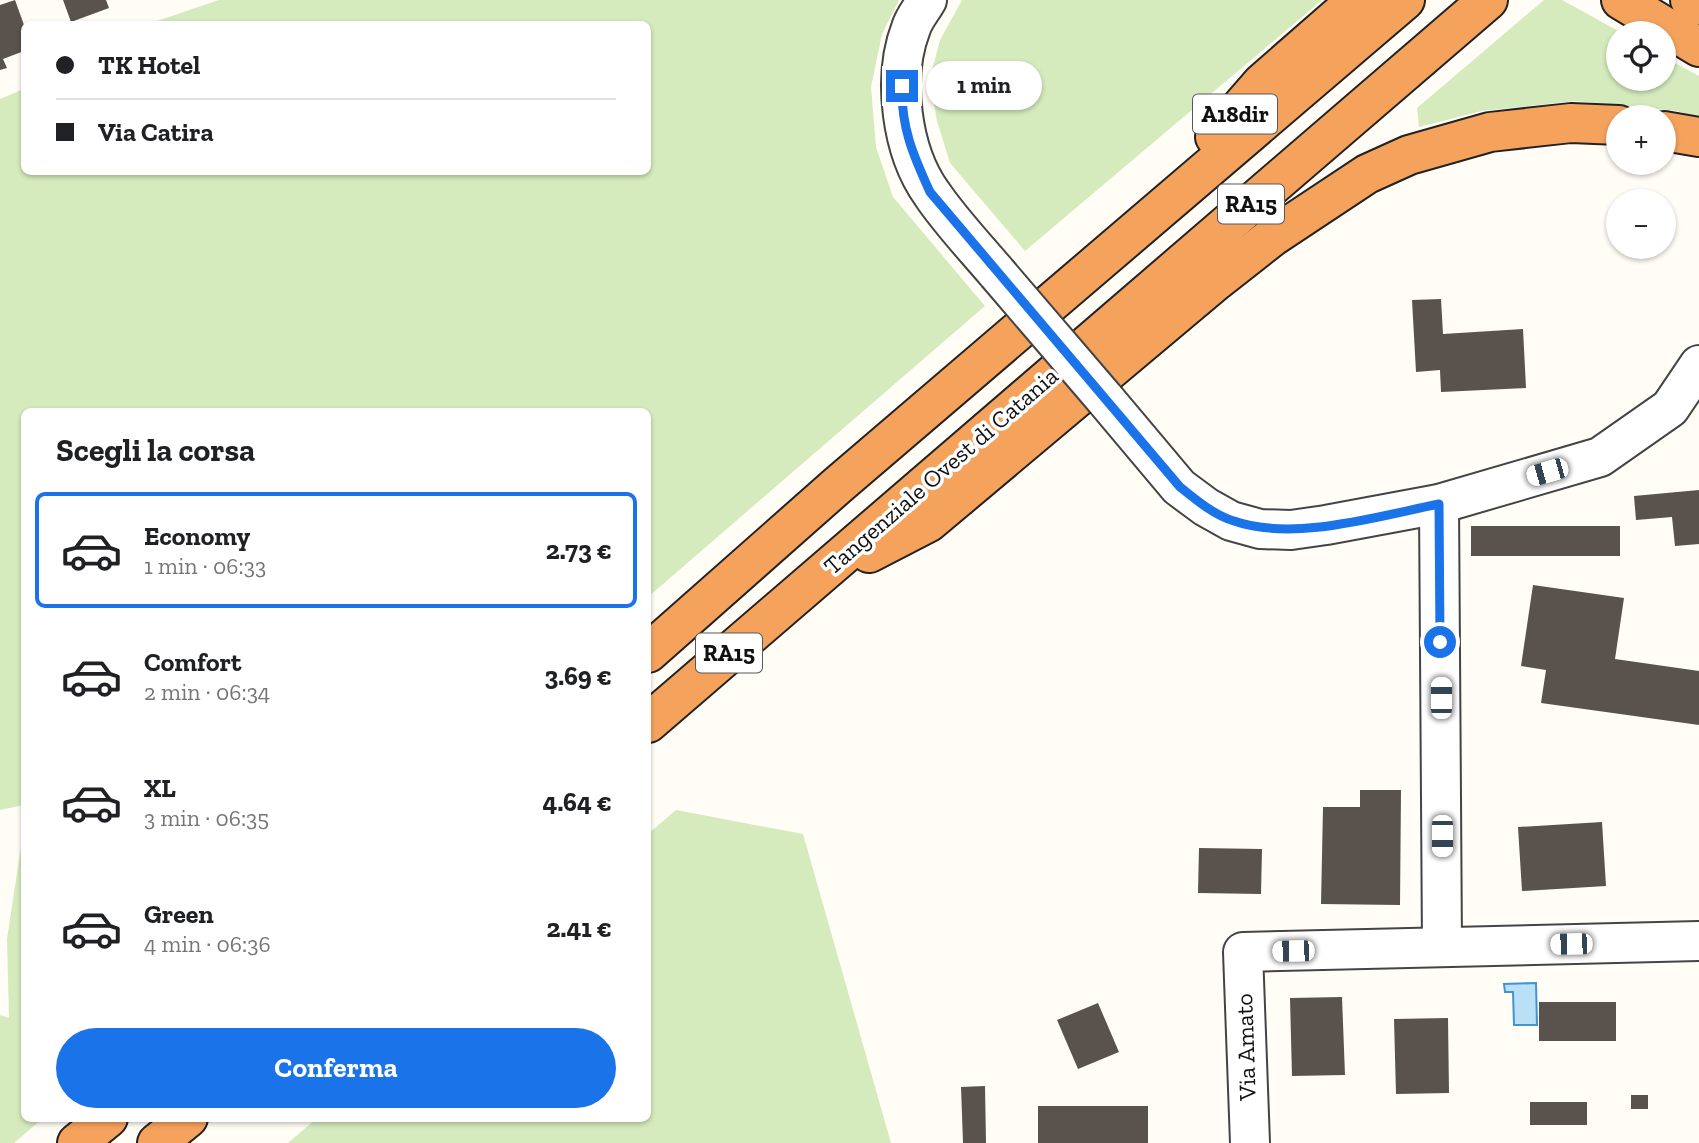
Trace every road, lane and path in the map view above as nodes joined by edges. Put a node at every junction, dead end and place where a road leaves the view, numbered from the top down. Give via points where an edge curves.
1 (927, 0) edge
2 (1357, 0) edge
3 (1405, 0) edge
4 (1488, 0) edge
5 (1621, 0) edge
6 (1690, 0) edge
7 (1699, 5) edge
8 (1699, 47) edge
9 (1606, 125) edge
10 (1676, 133) edge
11 (1699, 138) edge
12 (1126, 239) junction
13 (1699, 365) edge
14 (1439, 504) junction
15 (811, 583) junction
16 (651, 650) edge
17 (651, 720) edge
18 (1699, 941) edge
19 (1442, 947) junction
20 (103, 1122) edge
21 (183, 1122) edge
22 (77, 1143) edge
23 (157, 1143) edge
24 (1250, 1143) edge

1 - 14 street, bridge via 911,27 902,65 901,106 908,144 930,192 1180,487 1231,521 1260,528 1291,530
2 - 12 highway, A18dir via 1262,83
3 - 12 highway, RA15
4 - 15 highway, Tangenziale Ovest di Catania / RA15
5 - 8 highway
6 - 7 highway
9 - 15 highway via 1490,132 1409,155 1367,174 1272,237 1216,281 929,522
10 - 11 highway
12 - 16 highway, RA15
13 - 14 street via 1670,408 1600,457
14 - 19 street
15 - 17 highway, Tangenziale Ovest di Catania / RA15
18 - 19 street
19 - 24 street, Via Amato via 1243,952
20 - 22 highway
21 - 23 highway

